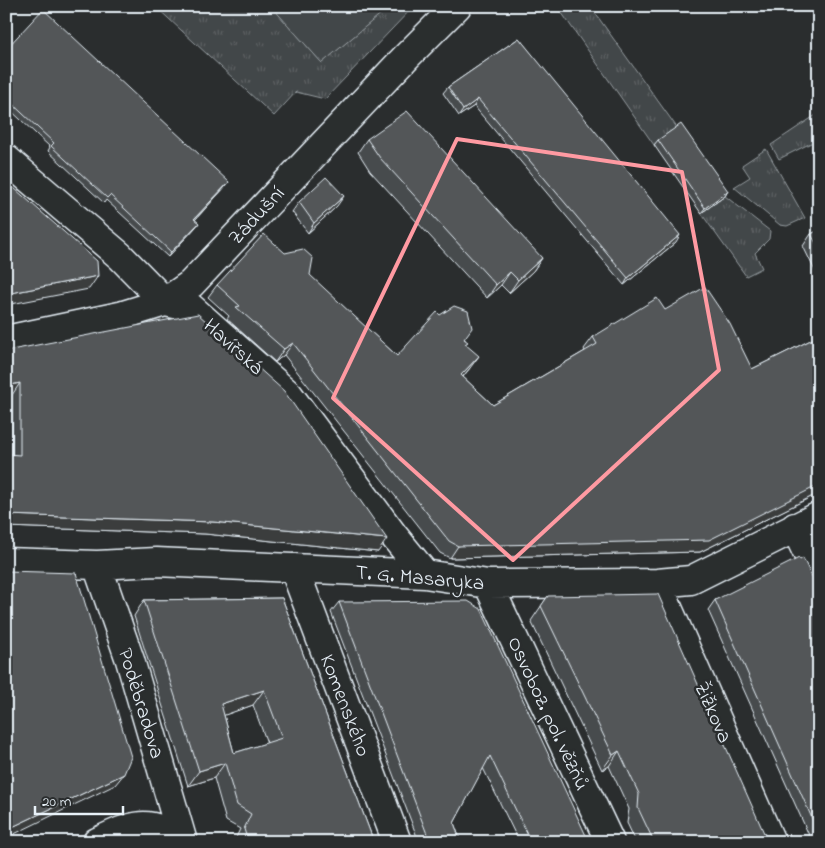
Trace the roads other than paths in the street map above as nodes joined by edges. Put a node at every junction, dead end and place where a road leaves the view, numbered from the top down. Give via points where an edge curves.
1 (457, 6) edge
2 (6, 159) edge
3 (165, 302) junction
4 (6, 340) edge
5 (807, 521) edge
6 (6, 562) edge
7 (97, 566) junction
8 (294, 568) junction
9 (815, 568) edge
10 (425, 574) junction
11 (657, 583) junction
12 (488, 584) junction
13 (97, 842) edge
14 (179, 842) edge
15 (183, 842) edge
16 (398, 842) edge
17 (610, 842) edge
18 (771, 842) edge

1 - 3 street, Zádušní via 191,284
2 - 3 street via 120,256
3 - 4 street, Zádušní via 120,316
3 - 10 street, Havířská via 190,307 289,395
5 - 9 street
5 - 11 street, T. G. Masaryka via 691,580
6 - 7 street, T. G. Masaryka
7 - 8 street, T. G. Masaryka via 156,562
7 - 15 street, Poděbradova via 130,660
8 - 10 street, T. G. Masaryka
8 - 16 street, Komenského
10 - 12 street, T. G. Masaryka
11 - 12 street, T. G. Masaryka
11 - 18 street, Žižkova
12 - 17 street, Osvoboz. pol. vězňů
13 - 14 street via 125,828 144,825 160,828

